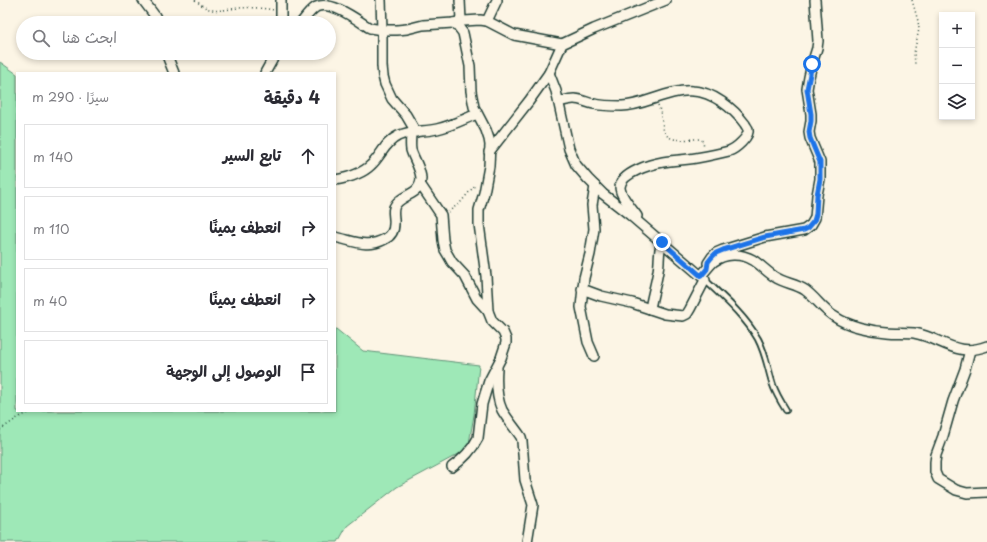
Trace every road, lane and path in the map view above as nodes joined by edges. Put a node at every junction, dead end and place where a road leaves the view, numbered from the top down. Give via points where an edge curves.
1 (142, 0) edge
2 (195, 0) edge
3 (281, 0) edge
4 (381, 0) edge
5 (460, 0) edge
6 (497, 0) edge
7 (666, 0) edge
8 (815, 0) edge
9 (912, 0) edge
10 (281, 12) junction
11 (155, 16) edge
12 (281, 16) edge
13 (307, 16) edge
14 (487, 21) junction
15 (457, 22) junction
16 (382, 30) junction
17 (562, 44) junction
18 (169, 60) edge
19 (272, 60) edge
20 (915, 64) dead end
21 (174, 72) edge
22 (266, 72) edge
23 (549, 73) junction
24 (656, 98) junction
25 (559, 102) junction
26 (477, 114) junction
27 (414, 132) junction
28 (489, 152) junction
29 (706, 156) junction
30 (336, 180) edge
31 (478, 182) dead end
32 (420, 184) junction
33 (595, 186) junction
34 (441, 216) junction
35 (649, 231) junction
36 (336, 237) edge
37 (662, 242) junction
38 (704, 275) junction
39 (582, 289) junction
40 (650, 309) junction
41 (488, 311) junction
42 (987, 346) edge
43 (970, 350) junction
44 (594, 356) dead end
45 (497, 366) junction
46 (786, 410) dead end
47 (30, 412) edge
48 (0, 430) edge
49 (452, 467) dead end
50 (987, 492) edge
51 (527, 542) edge

1 - 11 street
2 - 10 path via 214,10 251,8
3 - 10 street
4 - 16 street
5 - 15 street
6 - 14 street
7 - 17 street
8 - 38 street via 818,42 807,89 811,114 810,138 820,162 814,221 804,230 765,237 716,253 708,262
9 - 20 path via 919,29 914,53
10 - 12 street
13 - 16 street via 316,7 331,5 370,28
14 - 15 street
14 - 17 street via 514,35
15 - 16 street
15 - 26 street via 463,33
16 - 27 street via 385,84
17 - 23 street
18 - 21 street
19 - 22 street
23 - 25 street
23 - 28 street
24 - 25 street via 621,106 593,104 575,99
24 - 29 path via 666,135 678,140 702,141
24 - 29 street via 698,92 717,99 742,119 748,133 741,142 734,149
25 - 33 street via 569,149 576,164
26 - 27 street via 439,129
26 - 28 street via 486,130
27 - 30 street via 396,136 389,141 370,166 357,174
27 - 32 street via 411,149 421,175
28 - 41 street via 489,166 478,216
29 - 35 street via 653,164 625,178 620,190
31 - 34 path via 460,202
32 - 34 street
32 - 36 street via 417,190 395,205 394,229 388,237 373,244 359,244
33 - 35 street
33 - 39 street via 592,204 594,229
34 - 41 street via 444,246 448,255
35 - 37 street
37 - 38 street
37 - 40 street
38 - 40 street via 687,314 665,314
38 - 43 street via 714,262 723,257 740,255 751,259 781,281 814,296 828,311 843,321 873,330 914,333 952,348
38 - 46 lane via 758,339 777,396
39 - 40 street
39 - 44 street via 583,319
41 - 45 street via 492,321 501,329 506,339 504,352
42 - 43 street
43 - 50 street via 936,455 935,472 938,479 956,490 967,493
45 - 49 street via 482,404 476,443
45 - 51 street via 499,401 502,410 521,437 525,480 533,505
47 - 48 path

